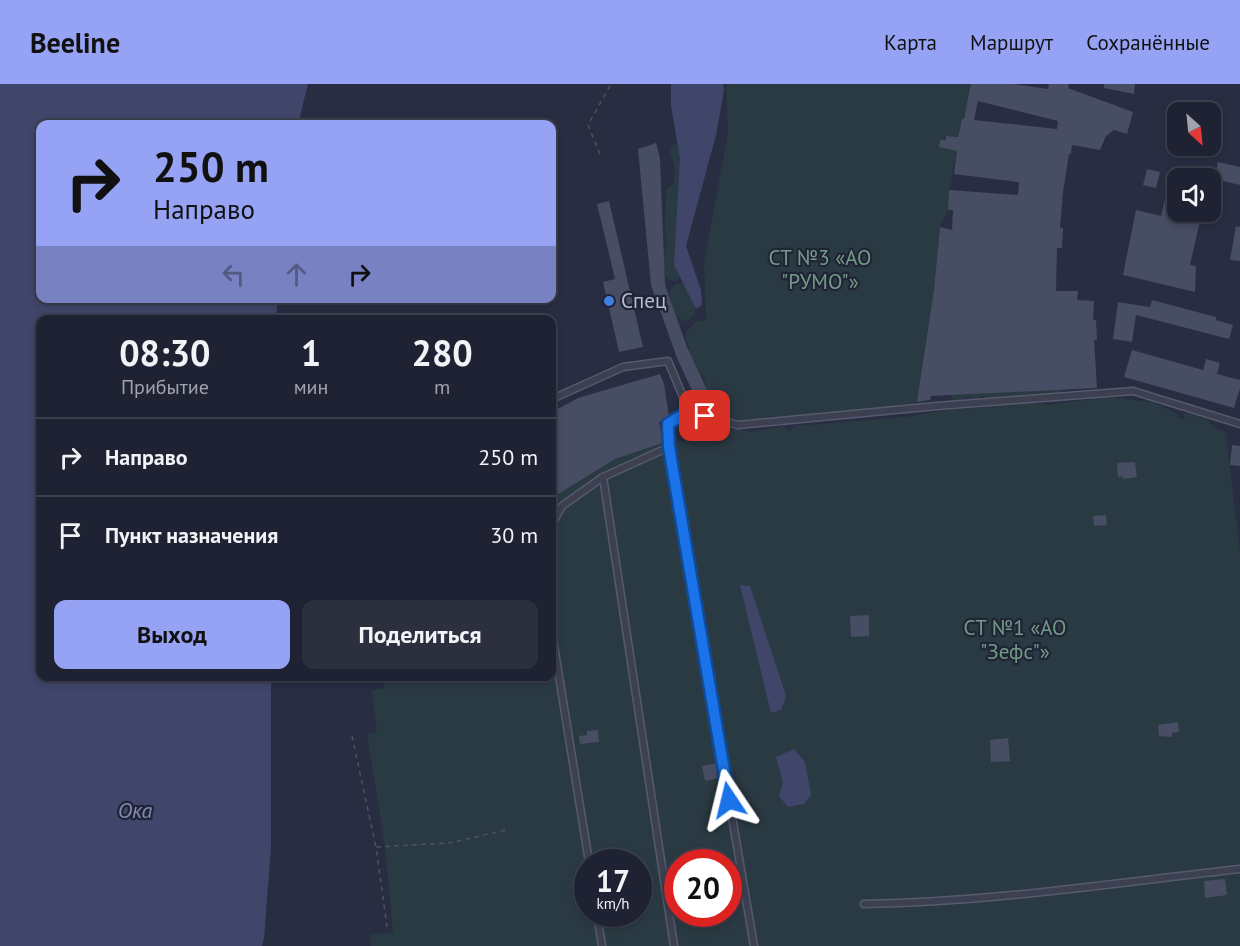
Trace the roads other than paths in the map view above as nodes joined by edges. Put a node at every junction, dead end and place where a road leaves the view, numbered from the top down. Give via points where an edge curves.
1 (556, 397) edge
2 (689, 411) junction
3 (1240, 424) edge
4 (669, 447) junction
5 (603, 477) junction
6 (556, 517) edge
7 (556, 658) edge
8 (587, 849) edge
9 (1240, 869) edge
10 (864, 904) dead end
11 (599, 927) edge
12 (602, 946) edge
13 (674, 946) edge
14 (754, 946) edge

1 - 2 lane via 623,367 668,361
2 - 3 lane via 738,425 1133,391
2 - 4 lane via 668,424
4 - 5 lane
4 - 14 lane
5 - 6 lane via 562,506
5 - 13 lane
7 - 8 lane
9 - 10 lane via 1010,896
11 - 12 lane

